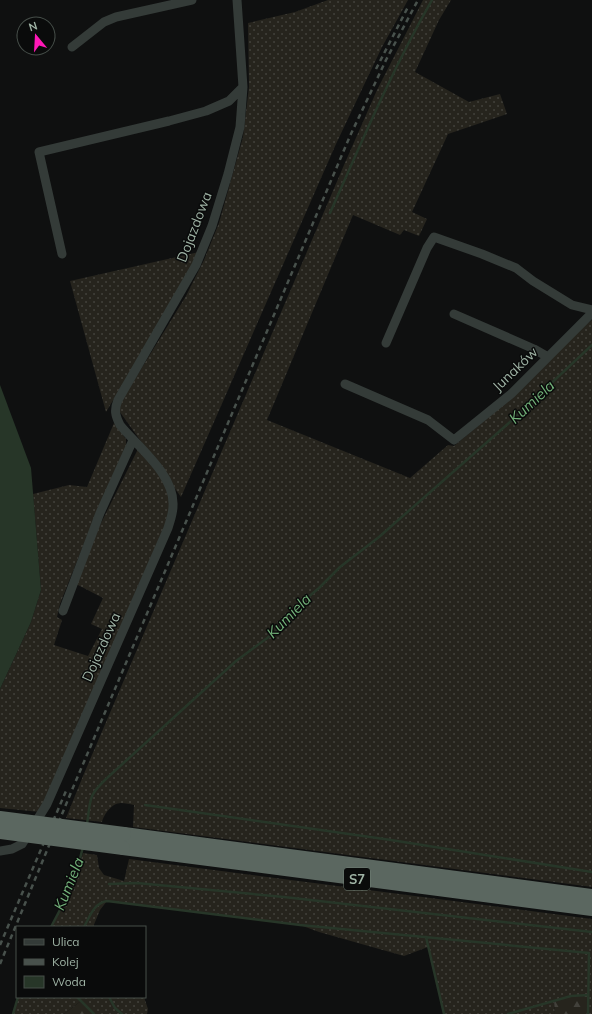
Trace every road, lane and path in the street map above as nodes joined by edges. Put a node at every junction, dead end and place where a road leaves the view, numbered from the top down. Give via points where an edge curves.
1 (192, 0) edge
2 (237, 0) edge
3 (72, 47) dead end
4 (243, 87) junction
5 (62, 254) dead end
6 (592, 310) edge
7 (592, 313) edge
8 (454, 314) dead end
9 (386, 343) dead end
10 (548, 357) junction
11 (345, 384) dead end
12 (133, 440) junction
13 (63, 611) dead end
14 (0, 818) edge
15 (0, 832) edge
16 (123, 841) junction
17 (0, 851) edge
18 (592, 896) edge
19 (592, 910) edge

1 - 3 street via 116,17 104,22
2 - 4 street, Dojazdowa
4 - 5 street via 229,101 206,111 170,122 39,152
4 - 12 street, Dojazdowa via 240,127 203,251 115,409 120,425
6 - 9 street via 572,305 516,268 434,237
7 - 10 street, Junaków
8 - 10 street
10 - 11 street, Junaków via 511,394 454,440 428,420
12 - 13 street via 100,513
12 - 17 street, Dojazdowa via 166,478 173,505 168,528 48,804 22,844
14 - 16 highway, S7, bridge
15 - 16 highway, S7, bridge
16 - 18 highway, S7
16 - 19 highway, S7

